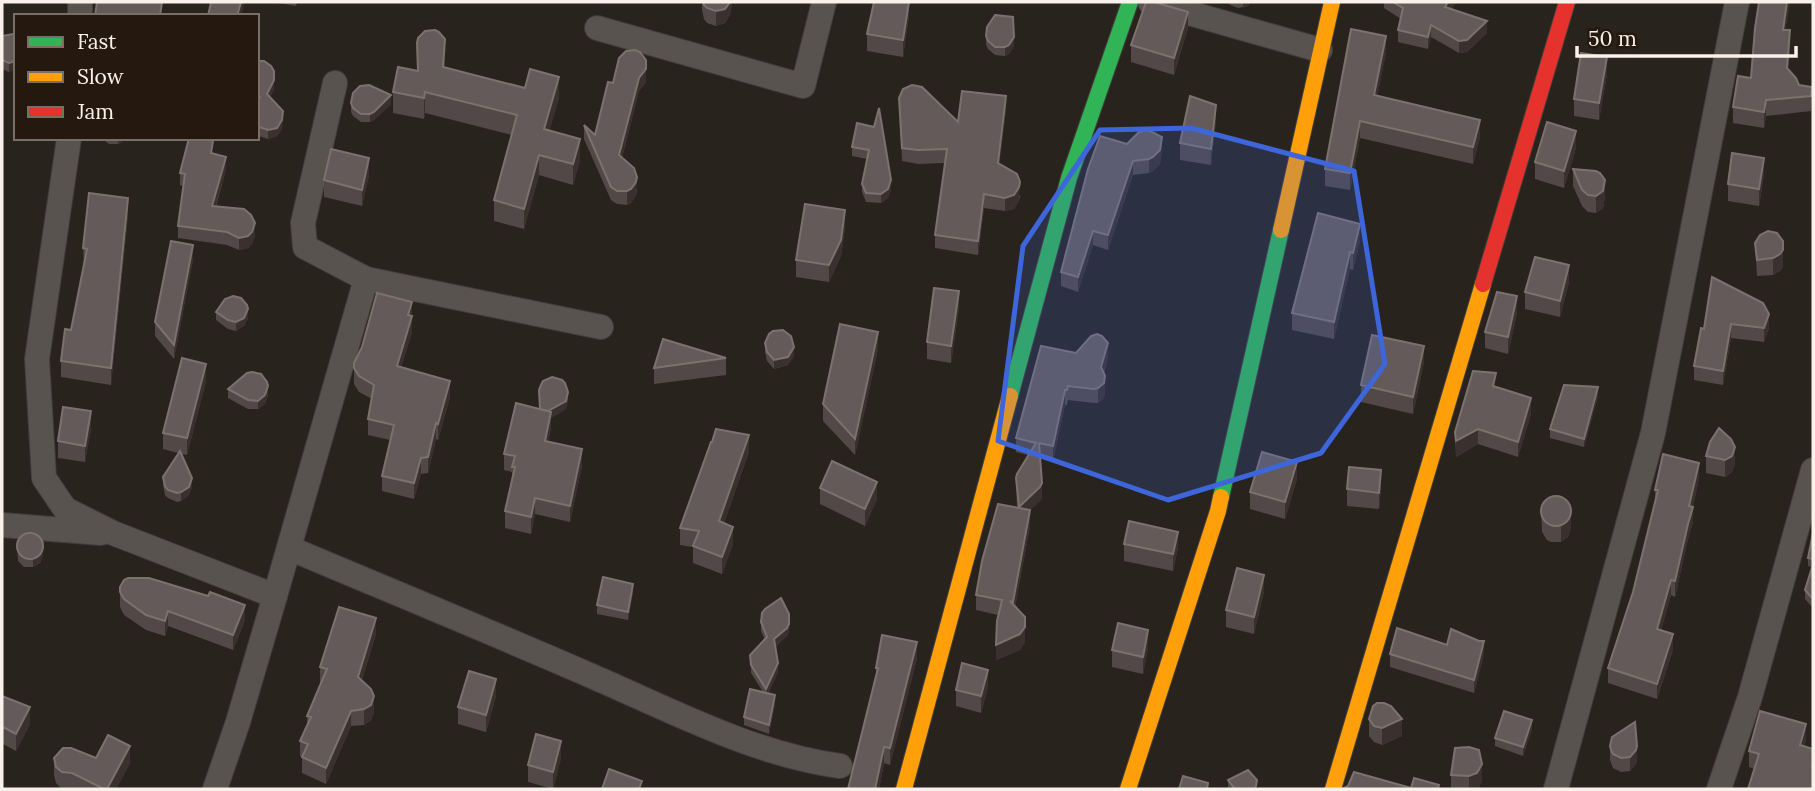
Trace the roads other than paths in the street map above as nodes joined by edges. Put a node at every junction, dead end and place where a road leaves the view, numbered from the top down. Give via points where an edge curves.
1 (824, 2) edge
2 (1130, 2) edge
3 (1150, 2) edge
4 (1332, 2) edge
5 (1567, 2) edge
6 (1737, 2) edge
7 (597, 28) dead end
8 (1320, 50) junction
9 (335, 83) dead end
10 (69, 140) edge
11 (366, 279) junction
12 (601, 327) dead end
13 (1813, 470) edge
14 (2, 525) edge
15 (113, 533) junction
16 (289, 548) junction
17 (275, 596) junction
18 (839, 766) dead end
19 (215, 789) edge
20 (904, 789) edge
21 (1128, 789) edge
22 (1334, 789) edge
23 (1556, 789) edge
24 (1719, 789) edge

1 - 7 street via 803,86
2 - 20 street via 1069,178
3 - 8 street
4 - 8 street
5 - 22 street
6 - 23 street via 1653,433
8 - 21 street via 1218,510
9 - 11 street via 303,223 304,247
10 - 15 street via 37,359 44,478 65,509
11 - 12 street
11 - 16 street
13 - 24 street via 1750,697
14 - 15 street
15 - 17 street
16 - 17 street
16 - 18 street via 730,736 813,763
17 - 19 street

